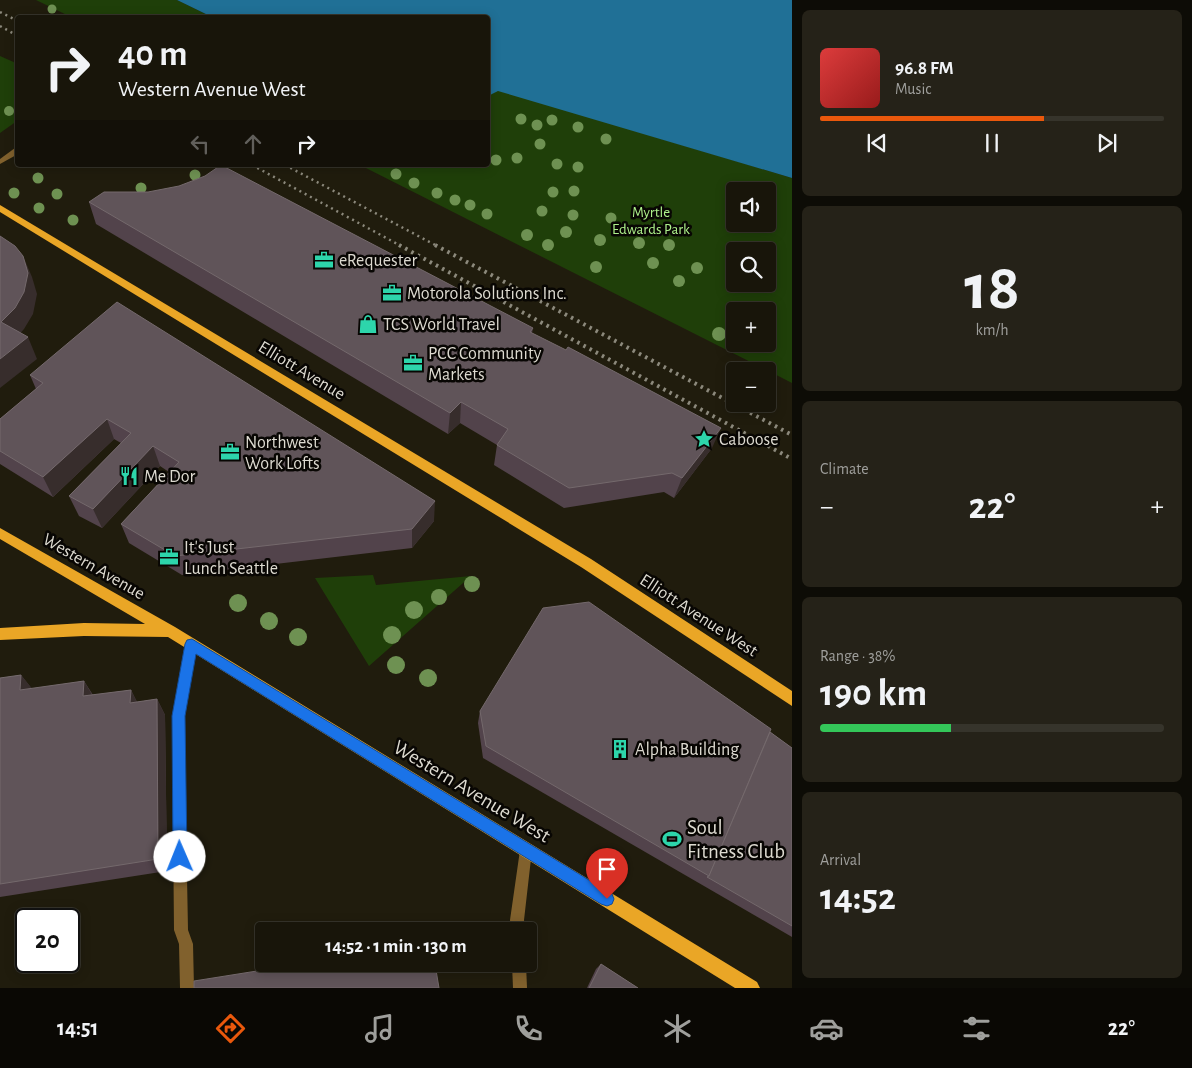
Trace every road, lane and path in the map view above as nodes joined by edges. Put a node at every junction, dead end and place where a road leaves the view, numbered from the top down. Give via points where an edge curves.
1 (15, 152) edge
2 (0, 162) edge
3 (0, 208) edge
4 (0, 533) edge
5 (586, 563) joint
6 (170, 631) junction
7 (0, 634) edge
8 (192, 644) junction
9 (792, 699) edge
10 (526, 850) junction
11 (517, 922) edge
12 (519, 972) edge
13 (187, 988) edge
14 (520, 988) edge
15 (751, 988) edge

1 - 2 street
3 - 5 main road, Elliott Avenue
4 - 6 main road, Western Avenue
5 - 9 main road, Elliott Avenue West
6 - 7 main road via 92,628
6 - 8 main road, Western Avenue West
8 - 10 main road, Western Avenue West
8 - 13 street via 178,716 181,930 186,944
10 - 11 street
10 - 15 main road, Western Avenue West
12 - 14 street

